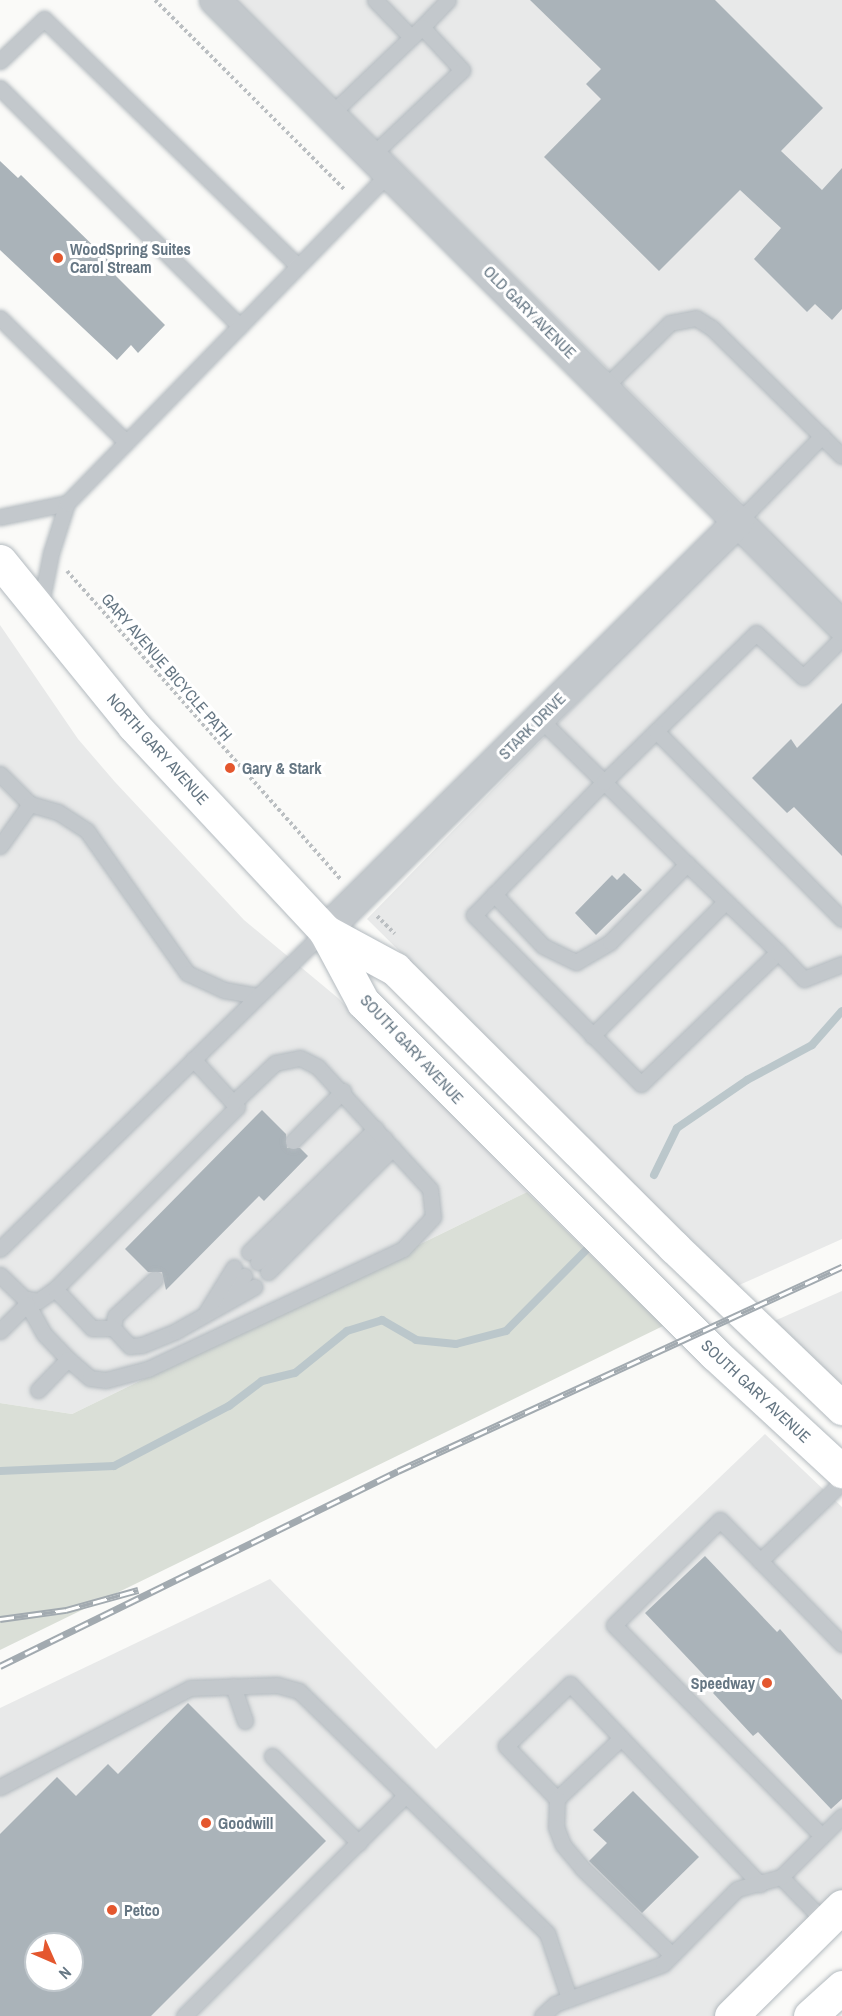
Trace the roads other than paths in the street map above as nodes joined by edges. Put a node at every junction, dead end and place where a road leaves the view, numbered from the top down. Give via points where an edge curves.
1 (215, 0) edge
2 (375, 0) edge
3 (448, 0) edge
4 (417, 32) junction
5 (0, 61) edge
6 (0, 88) edge
7 (330, 115) junction
8 (380, 164) junction
9 (298, 266) junction
10 (0, 318) edge
11 (240, 326) junction
12 (605, 387) junction
13 (822, 436) junction
14 (126, 442) junction
15 (842, 456) edge
16 (67, 503) junction
17 (0, 517) edge
18 (739, 521) junction
19 (0, 561) edge
20 (40, 610) junction
21 (842, 626) edge
22 (842, 638) edge
23 (539, 718) junction
24 (656, 731) junction
25 (0, 774) edge
26 (604, 782) junction
27 (30, 804) junction
28 (0, 846) edge
29 (687, 864) junction
30 (494, 894) junction
31 (725, 902) junction
32 (842, 919) edge
33 (324, 931) junction
34 (778, 952) junction
35 (842, 964) edge
36 (257, 996) junction
37 (592, 1036) junction
38 (193, 1059) junction
39 (339, 1087) junction
40 (235, 1105) junction
41 (384, 1138) junction
42 (293, 1141) dead end
43 (0, 1249) edge
44 (0, 1275) edge
45 (244, 1277) dead end
46 (155, 1279) dead end
47 (55, 1289) junction
48 (26, 1301) junction
49 (112, 1328) junction
50 (0, 1331) edge
51 (68, 1359) junction
52 (38, 1389) dead end
53 (842, 1408) edge
54 (842, 1471) edge
55 (842, 1482) edge
56 (760, 1561) junction
57 (842, 1644) edge
58 (233, 1686) junction
59 (245, 1721) dead end
60 (621, 1738) junction
61 (272, 1756) dead end
62 (0, 1787) edge
63 (406, 1796) junction
64 (557, 1799) junction
65 (842, 1816) edge
66 (822, 1836) junction
67 (359, 1843) junction
68 (780, 1877) junction
69 (760, 1884) junction
70 (833, 1914) edge
71 (672, 1955) junction
72 (842, 1987) edge
73 (569, 1998) junction
74 (548, 2014) edge
75 (184, 2016) edge
76 (731, 2016) edge
77 (810, 2016) edge

1 - 7 street, OLD GARY AVENUE
2 - 4 lane
3 - 4 lane
4 - 7 lane
4 - 8 lane via 462,70
5 - 9 lane via 44,19
6 - 11 lane
7 - 8 street, OLD GARY AVENUE
8 - 9 lane
8 - 12 street, OLD GARY AVENUE
9 - 11 lane
10 - 14 lane
11 - 14 lane
12 - 13 lane via 670,323 696,318 712,328
12 - 18 street, OLD GARY AVENUE
13 - 15 lane
13 - 18 lane
14 - 16 lane
16 - 17 lane
16 - 20 lane via 51,553
18 - 21 street, OLD GARY AVENUE
18 - 23 street, STARK DRIVE
19 - 20 street, NORTH GARY AVENUE
20 - 33 street, NORTH GARY AVENUE via 134,726
22 - 24 lane via 803,677 756,633
23 - 26 lane
23 - 33 street, STARK DRIVE
24 - 26 lane
24 - 32 lane
25 - 27 lane
26 - 29 lane
26 - 30 lane
27 - 28 lane
27 - 36 lane via 58,812 87,831 187,973 224,990
29 - 30 lane via 610,942 576,962 543,946
29 - 31 lane
30 - 37 lane via 474,915
31 - 34 lane
31 - 37 lane
33 - 36 lane
33 - 53 street via 395,969 682,1256
33 - 54 street, SOUTH GARY AVENUE via 363,1002 716,1354
34 - 35 lane via 804,979
34 - 37 lane via 640,1084
36 - 38 lane
38 - 40 lane
38 - 43 lane
39 - 40 lane via 318,1066 300,1058 287,1059 262,1074
39 - 41 lane
39 - 42 lane
40 - 47 lane
41 - 41 lane via 258,1262
41 - 51 lane via 430,1190 433,1217 403,1249 148,1369 106,1380 90,1378
44 - 48 lane
45 - 49 lane via 205,1314 142,1345 130,1346
46 - 49 lane via 115,1316
47 - 48 lane via 38,1301
47 - 49 lane via 92,1328
48 - 50 lane
48 - 51 lane via 44,1334
51 - 52 lane
55 - 56 lane
56 - 57 lane
56 - 66 lane via 720,1520 614,1625
58 - 59 lane
58 - 62 lane via 190,1688
58 - 63 lane via 277,1685 299,1691
60 - 64 lane
60 - 64 lane via 570,1684 506,1746
60 - 69 lane
61 - 67 lane
63 - 67 lane
63 - 73 lane via 547,1933
64 - 71 lane via 556,1827 563,1845
65 - 66 lane
66 - 68 lane
67 - 75 lane
68 - 69 lane
68 - 70 lane
69 - 71 lane via 737,1889
70 - 76 street
71 - 73 lane via 663,1964
72 - 77 street
73 - 74 lane

